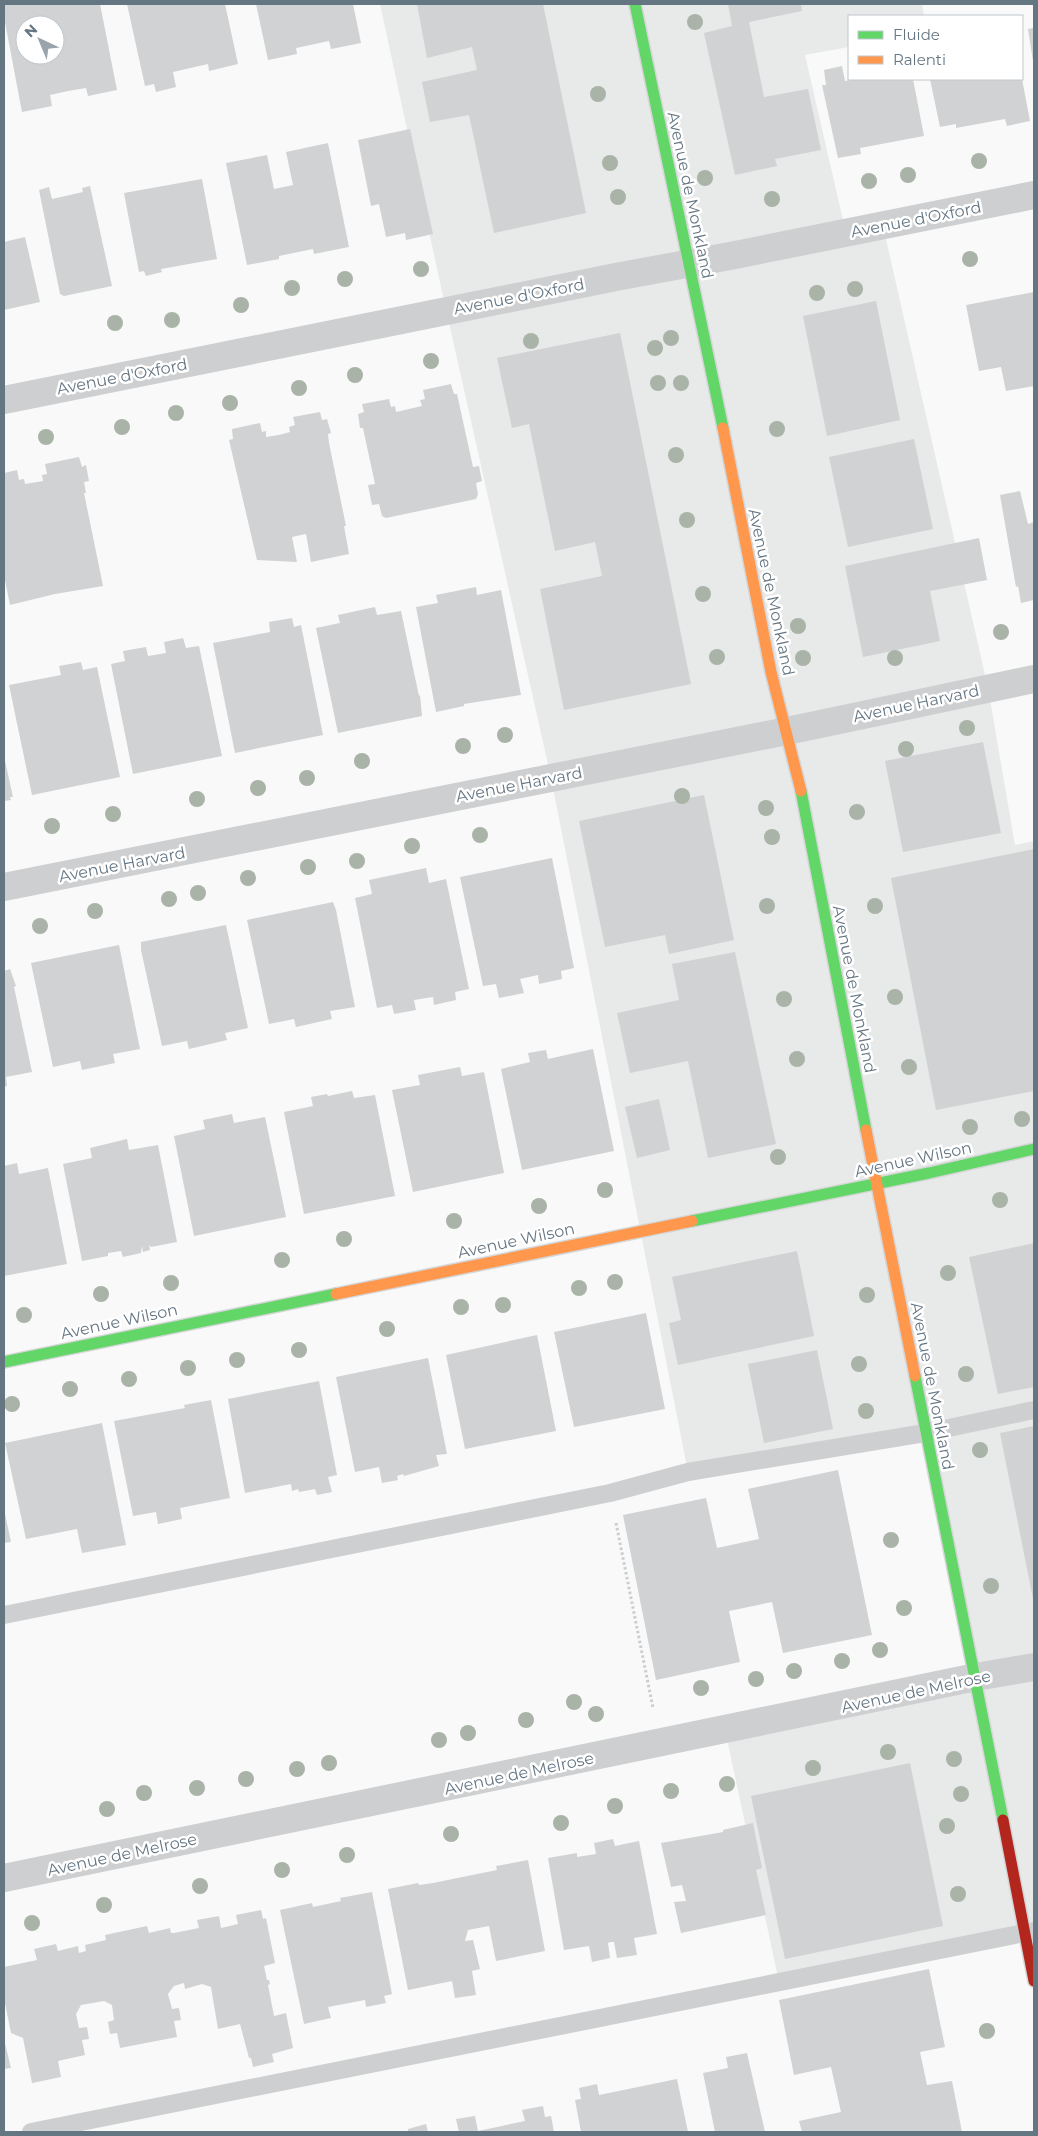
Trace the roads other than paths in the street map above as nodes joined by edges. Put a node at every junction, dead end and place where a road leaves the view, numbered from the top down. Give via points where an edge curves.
1 (635, 4) edge
2 (1034, 195) edge
3 (689, 264) junction
4 (4, 400) edge
5 (1034, 679) edge
6 (787, 731) junction
7 (4, 888) edge
8 (1034, 1149) edge
9 (876, 1183) junction
10 (4, 1362) edge
11 (1034, 1410) edge
12 (926, 1433) junction
13 (4, 1615) edge
14 (1034, 1667) edge
15 (976, 1678) junction
16 (4, 1878) edge
17 (1029, 1932) edge
18 (1034, 1981) edge
19 (31, 2132) edge

1 - 3 street, Avenue de Monkland
2 - 3 street, Avenue d'Oxford
3 - 4 street, Avenue d'Oxford
3 - 6 street, Avenue de Monkland via 771,672
5 - 6 street, Avenue Harvard
6 - 7 street, Avenue Harvard
6 - 9 street, Avenue de Monkland
8 - 9 street, Avenue Wilson
9 - 10 street, Avenue Wilson
9 - 12 street, Avenue de Monkland
11 - 12 lane
12 - 13 lane via 688,1472 610,1493
12 - 15 street, Avenue de Monkland
14 - 15 street, Avenue de Melrose
15 - 16 street, Avenue de Melrose
15 - 17 street, Avenue de Monkland
17 - 18 street, Avenue de Monkland
17 - 19 lane

